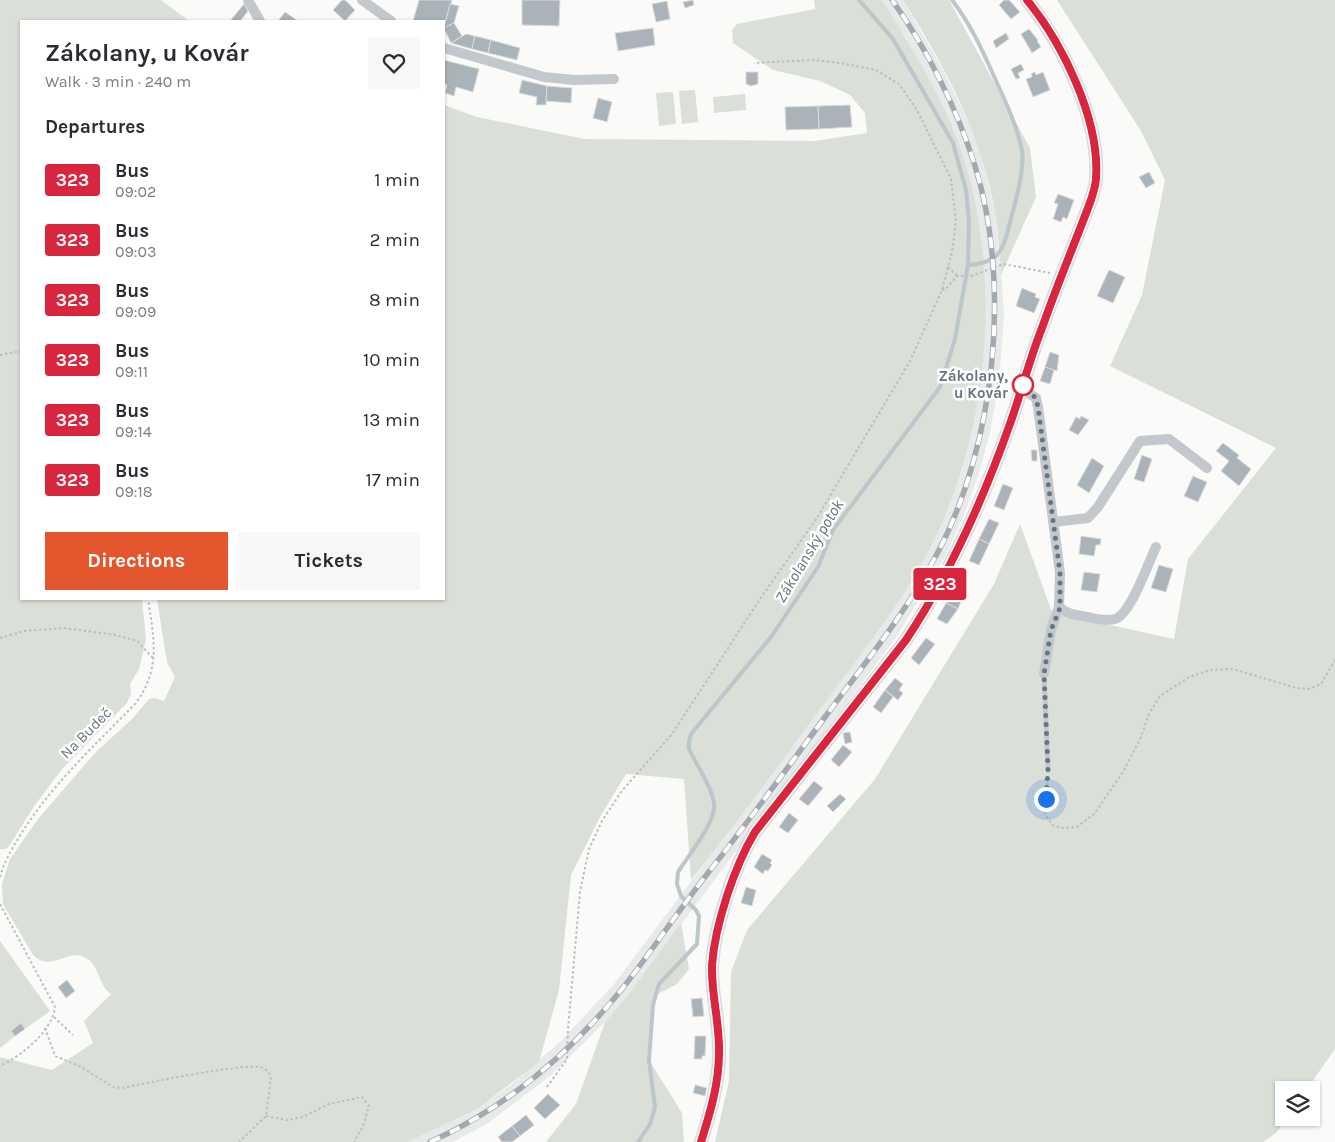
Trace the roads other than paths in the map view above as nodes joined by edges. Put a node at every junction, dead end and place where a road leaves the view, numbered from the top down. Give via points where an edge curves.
1 (248, 0) edge
2 (362, 0) edge
3 (1028, 0) edge
4 (259, 20) edge
5 (390, 20) edge
6 (445, 48) edge
7 (614, 80) dead end
8 (1022, 388) junction
9 (1207, 468) dead end
10 (1054, 522) junction
11 (1156, 547) dead end
12 (1060, 608) junction
13 (1044, 674) joint
14 (1048, 770) road end
15 (701, 1142) edge

1 - 4 street
2 - 5 street
3 - 8 main road via 1056,44 1086,112 1095,152 1096,180
6 - 7 street via 544,77
8 - 10 street via 1036,398
8 - 15 main road via 971,523 925,611 906,640 755,832 741,858 714,946 712,968 719,1052 717,1080
9 - 10 street via 1169,439 1140,441 1088,518
10 - 12 street
11 - 12 street via 1130,604 1116,619 1091,618 1066,613
12 - 13 street via 1051,630
13 - 14 lane

